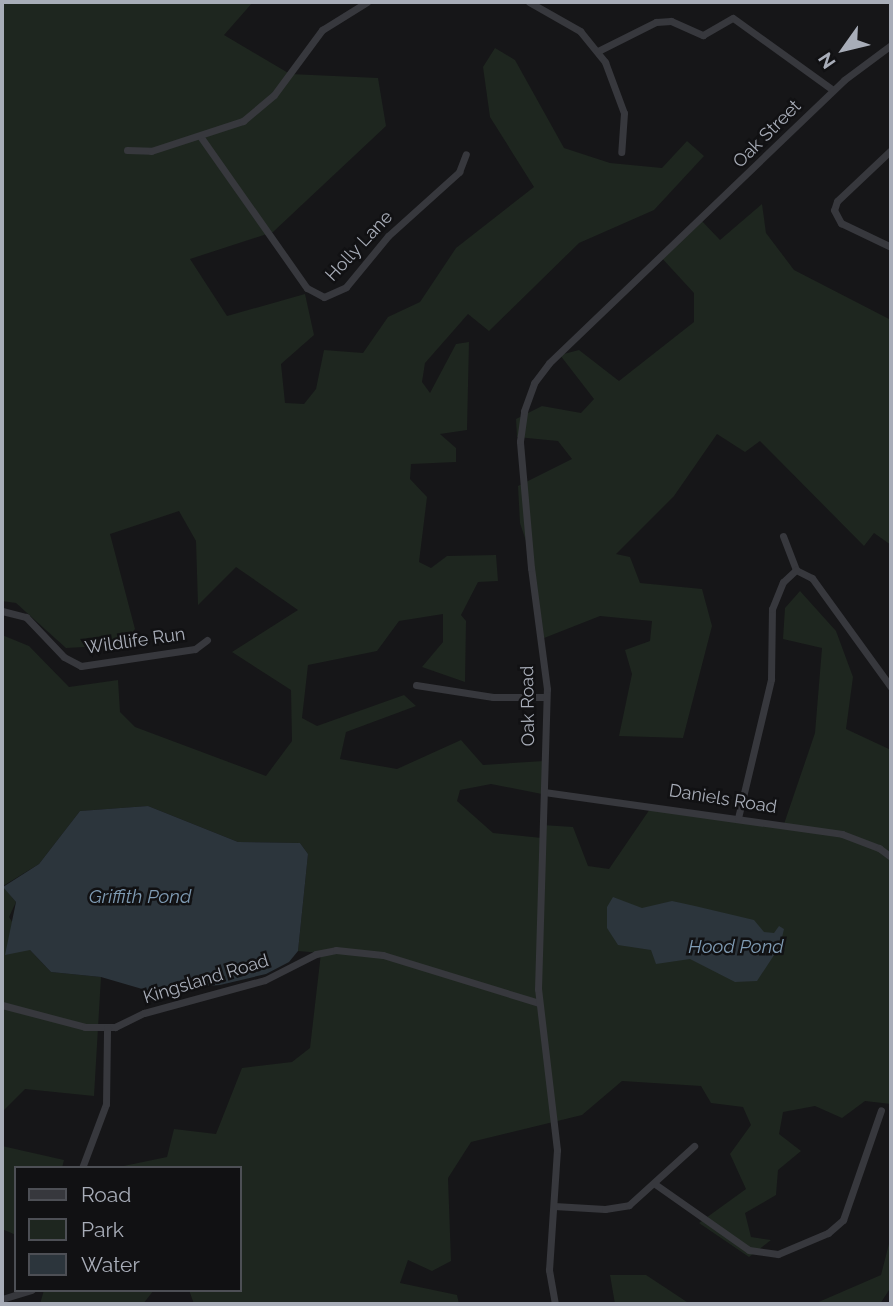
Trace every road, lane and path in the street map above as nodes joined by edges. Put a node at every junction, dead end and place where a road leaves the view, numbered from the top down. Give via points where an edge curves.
1 (368, 2) edge
2 (529, 2) edge
3 (891, 45) edge
4 (598, 51) junction
5 (833, 90) junction
6 (200, 136) junction
7 (127, 150) dead end
8 (891, 150) edge
9 (621, 152) dead end
10 (467, 154) dead end
11 (730, 192) joint
12 (891, 247) edge
13 (783, 536) dead end
14 (796, 570) junction
15 (2, 611) edge
16 (207, 640) dead end
17 (416, 685) dead end
18 (891, 687) edge
19 (546, 697) junction
20 (544, 792) junction
21 (738, 818) junction
22 (891, 857) edge
23 (539, 1003) junction
24 (2, 1005) edge
25 (107, 1028) junction
26 (881, 1110) dead end
27 (694, 1146) dead end
28 (83, 1166) edge
29 (655, 1184) junction
30 (554, 1206) junction
31 (26, 1292) edge
32 (2, 1300) edge
33 (555, 1304) edge

1 - 6 street via 322,30 263,106 243,121
2 - 4 street via 564,19
3 - 5 street, Oak Street
4 - 5 street via 656,22 671,22 703,35 733,18
4 - 9 street via 624,113
5 - 11 street, Oak Street
6 - 7 street via 151,151
6 - 10 street, Holly Lane via 307,288 324,298 346,287 388,236 459,172
8 - 12 street via 837,201 834,210 841,223
11 - 19 street, Oak Road via 549,363 528,396 520,440
13 - 14 street
14 - 18 street via 812,578
14 - 21 street via 783,582 772,609 772,679
15 - 16 street, Wildlife Run via 26,617 64,657 81,666 195,649
17 - 19 street via 493,697
19 - 20 street, Oak Road
20 - 21 street, Daniels Road
20 - 23 street, Oak Road
21 - 22 street, Daniels Road via 842,834
23 - 25 street, Kingsland Road via 409,962 336,950 316,954 251,985
23 - 30 street, Oak Road via 556,1130
24 - 25 street, Kingsland Road via 85,1027
25 - 28 street via 107,1104
26 - 29 street via 843,1220 828,1233 778,1254 749,1250
27 - 29 street
29 - 30 street via 620,1208
30 - 33 street, Oak Road via 549,1270
31 - 32 street

